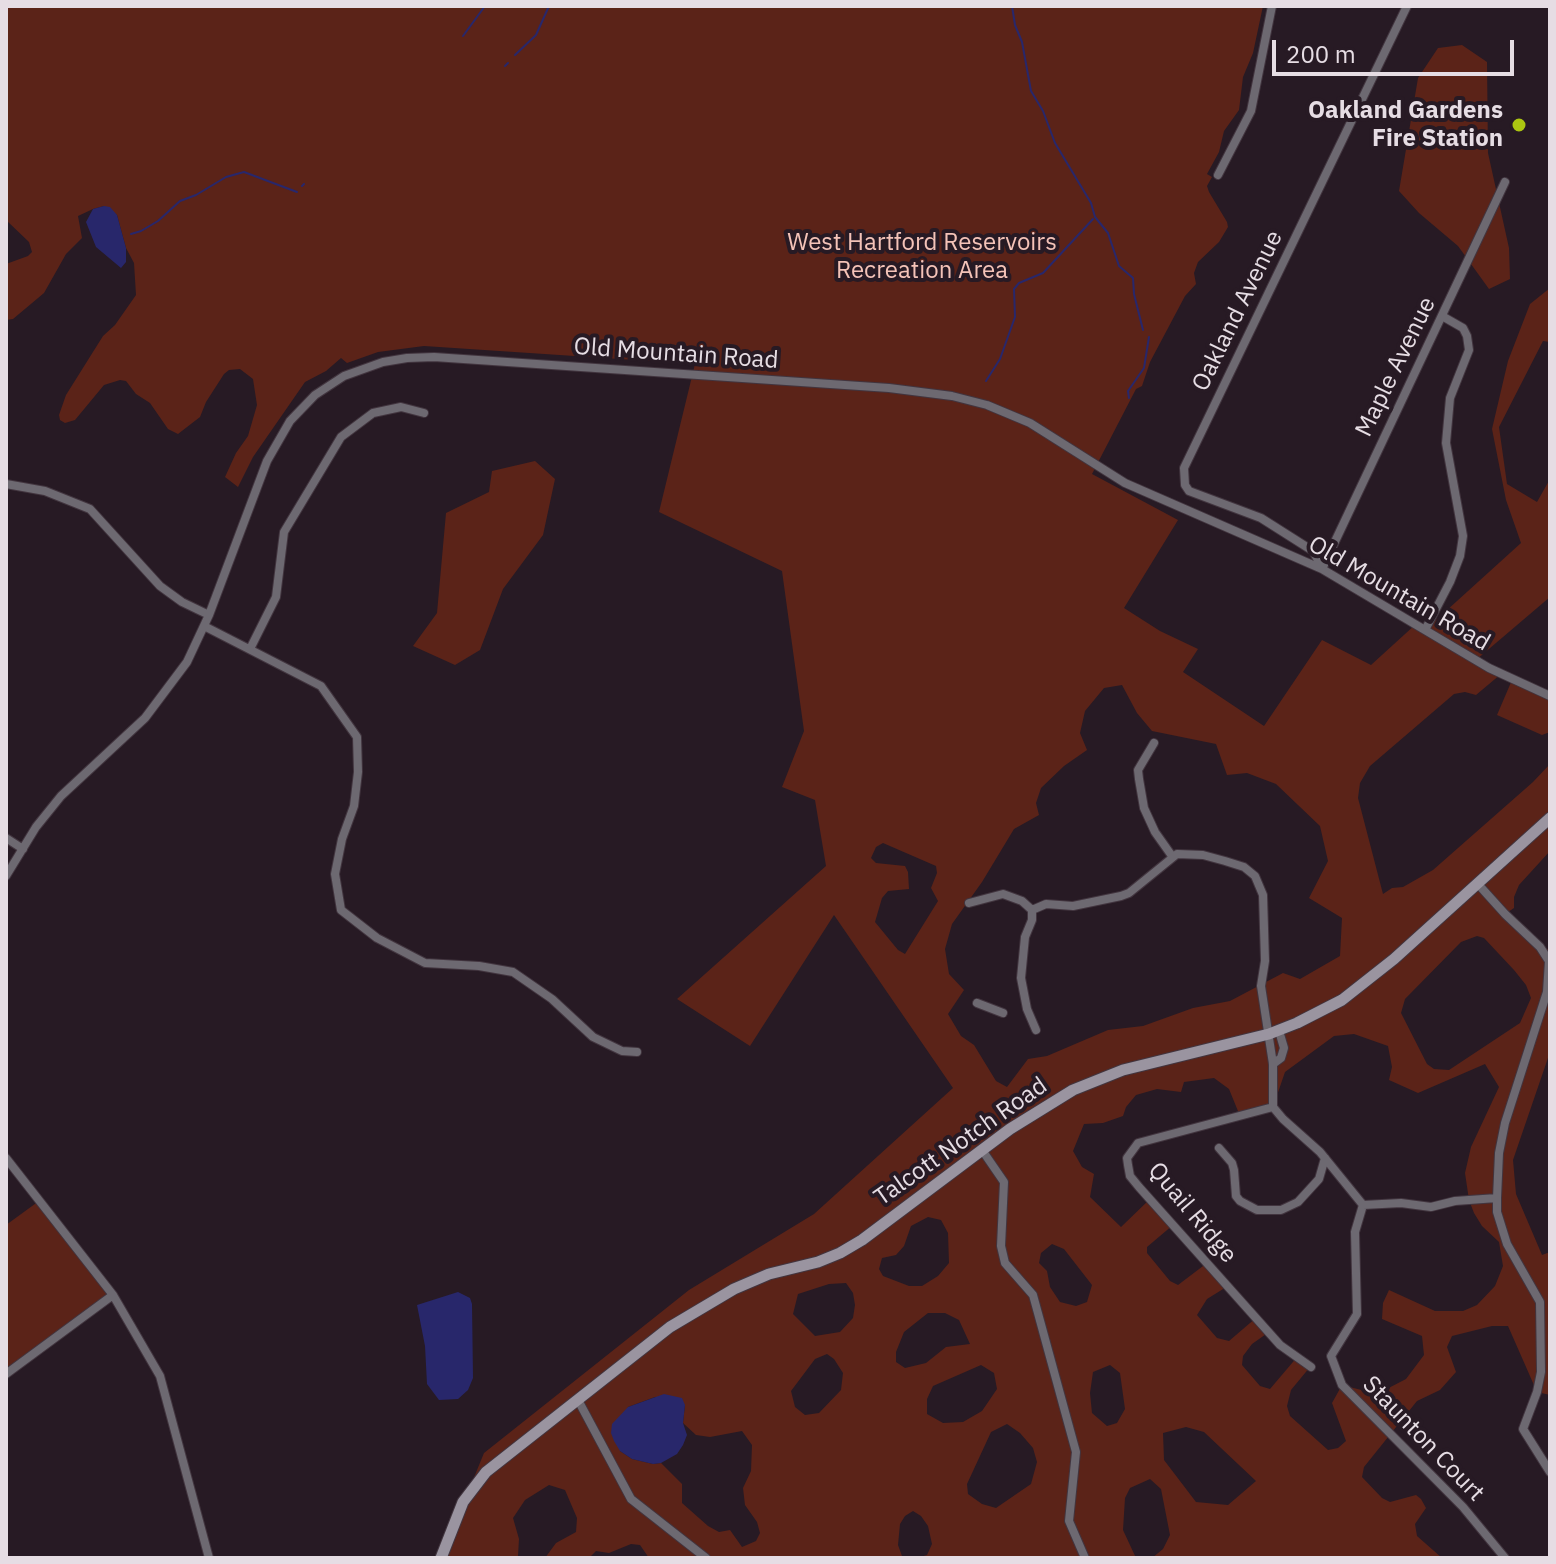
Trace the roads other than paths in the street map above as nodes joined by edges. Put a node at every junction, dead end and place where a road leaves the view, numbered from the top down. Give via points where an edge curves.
1 (1272, 6) edge
2 (1407, 6) edge
3 (1218, 175) dead end
4 (1505, 182) dead end
5 (1442, 316) junction
6 (424, 413) dead end
7 (6, 484) edge
8 (1322, 569) junction
9 (209, 615) junction
10 (204, 626) junction
11 (1425, 630) junction
12 (250, 649) junction
13 (1550, 696) edge
14 (1154, 743) dead end
15 (1550, 818) edge
16 (6, 838) edge
17 (23, 849) junction
18 (1172, 856) junction
19 (6, 876) edge
20 (1477, 883) junction
21 (969, 903) dead end
22 (1032, 910) junction
23 (977, 1003) dead end
24 (1003, 1013) dead end
25 (1036, 1030) dead end
26 (1274, 1032) junction
27 (637, 1052) dead end
28 (1273, 1107) junction
29 (1219, 1148) dead end
30 (982, 1150) junction
31 (6, 1158) edge
32 (1325, 1158) junction
33 (1338, 1172) junction
34 (1319, 1179) junction
35 (1497, 1198) junction
36 (1363, 1205) junction
37 (113, 1295) junction
38 (1311, 1367) dead end
39 (6, 1374) edge
40 (578, 1400) junction
41 (1550, 1472) edge
42 (209, 1558) edge
43 (441, 1558) edge
44 (706, 1558) edge
45 (1085, 1558) edge
46 (1505, 1558) edge

1 - 3 street via 1251,111
2 - 8 street, Oakland Avenue via 1184,468 1189,491 1261,518 1313,551
4 - 5 street, Maple Avenue
5 - 8 street, Maple Avenue
5 - 11 street via 1463,328 1469,350 1450,398 1446,443 1463,536 1450,582
6 - 12 street via 401,407 373,413 341,437 284,532 276,597
7 - 9 street via 45,491 90,509 160,586
8 - 9 street, Old Mountain Road via 1125,483 1030,423 952,396 421,358 383,362 344,376 290,421 261,474
8 - 11 street, Old Mountain Road
9 - 10 street, Old Mountain Road
10 - 12 street
10 - 17 street, Old Mountain Road via 162,699 61,796
11 - 13 street, Old Mountain Road
12 - 27 street via 321,686 357,737 354,806 335,874 341,910 377,938 425,963 513,972 593,1037
14 - 18 street via 1138,770 1139,779 1144,808
15 - 20 street, Talcott Notch Road
16 - 17 street
17 - 19 street, Old Mountain Road
18 - 22 street via 1121,896
18 - 26 street via 1203,855 1244,867 1255,876 1263,895 1261,986
20 - 26 street, Talcott Notch Road via 1367,982 1321,1012
20 - 35 street via 1540,947 1550,975 1505,1123
21 - 22 street via 1003,894
22 - 25 street via 1021,978
23 - 24 street
26 - 28 street via 1284,1048 1273,1064
26 - 30 street, Talcott Notch Road via 1098,1079 1043,1107
28 - 32 street
28 - 38 street, Quail Ridge via 1138,1143 1128,1165 1139,1187 1280,1345
29 - 34 street via 1234,1170 1236,1196 1257,1210 1290,1207
30 - 40 street, Talcott Notch Road via 840,1253 769,1274 700,1307
30 - 45 street via 1004,1182 1005,1263 1033,1295 1076,1452 1069,1521
31 - 37 street
32 - 33 street
32 - 34 street
33 - 34 street
33 - 36 street
35 - 36 street via 1431,1207
35 - 41 street via 1507,1244 1540,1302 1541,1372 1523,1429
36 - 46 street, Staunton Court via 1355,1232 1357,1314 1331,1356 1342,1385 1463,1507
37 - 39 street
37 - 42 street via 160,1376
40 - 43 street, Talcott Notch Road via 486,1472 463,1502
40 - 44 street via 631,1499

